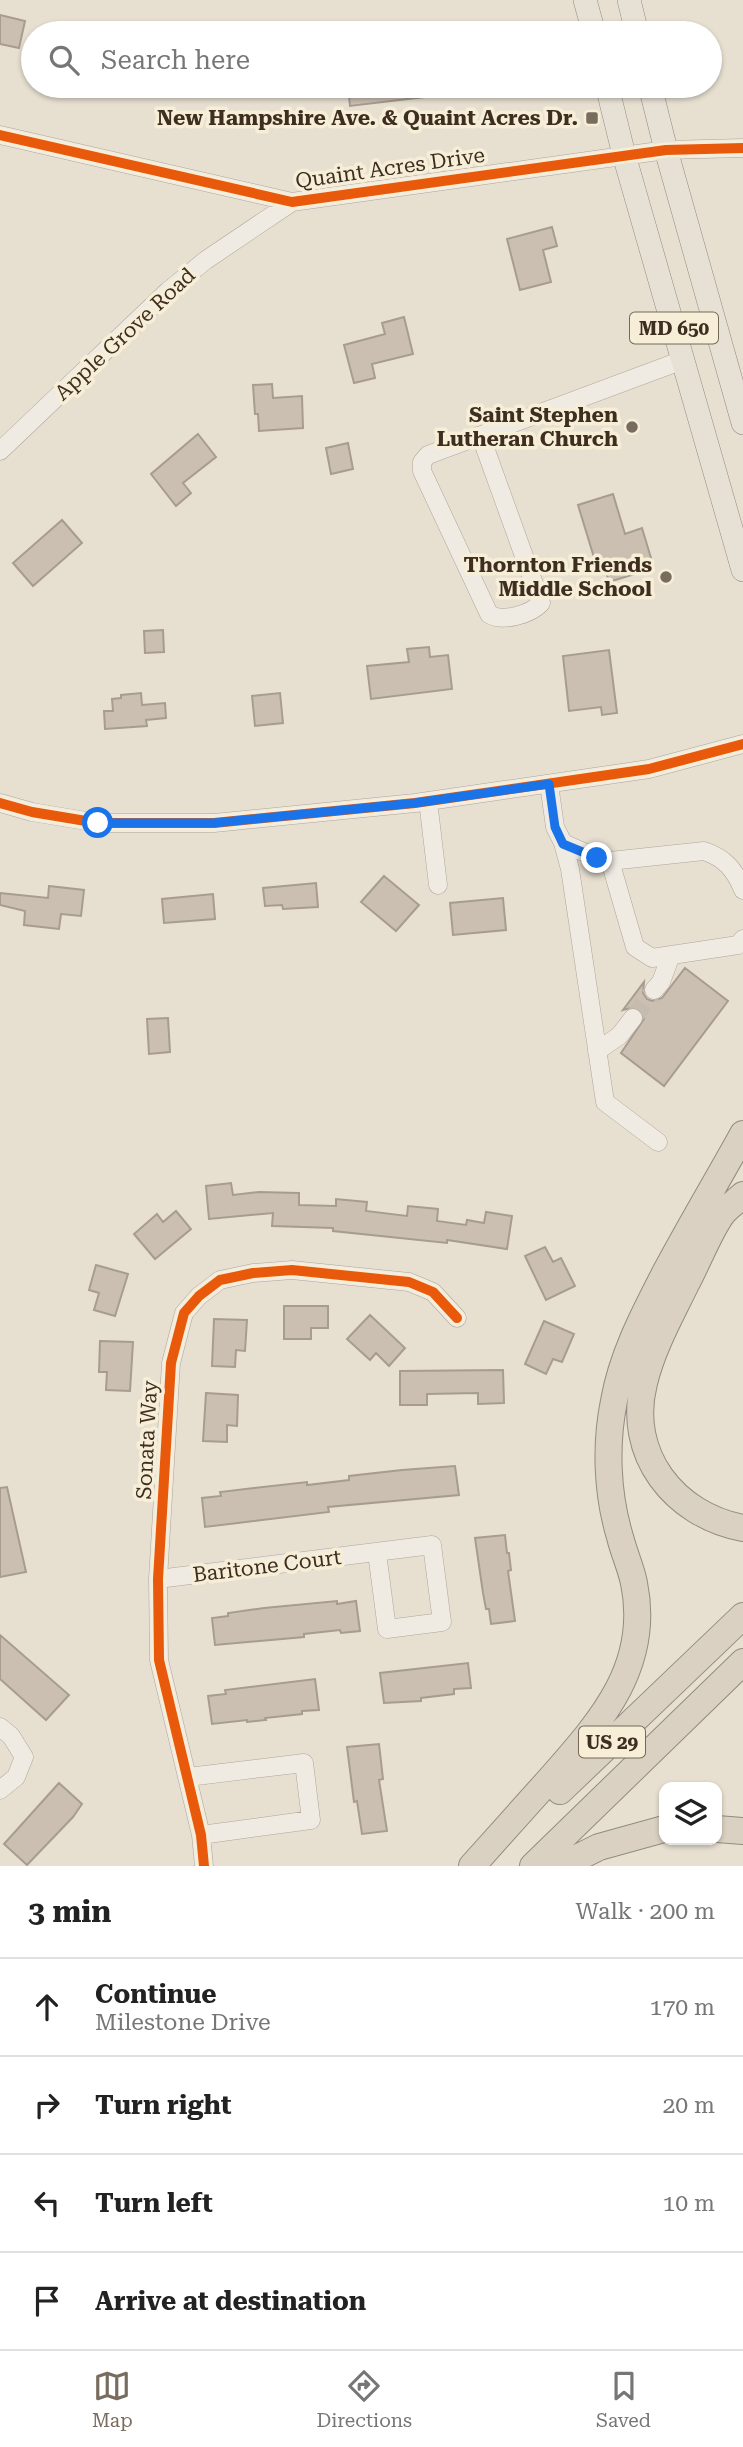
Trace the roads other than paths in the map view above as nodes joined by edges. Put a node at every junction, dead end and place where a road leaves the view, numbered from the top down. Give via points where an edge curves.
1 (585, 0) edge
2 (629, 0) edge
3 (591, 21) edge
4 (634, 21) edge
5 (610, 98) edge
6 (653, 98) edge
7 (0, 135) edge
8 (743, 148) edge
9 (666, 150) junction
10 (624, 156) junction
11 (292, 202) junction
12 (683, 360) junction
13 (743, 423) edge
14 (481, 437) junction
15 (0, 451) edge
16 (743, 570) edge
17 (743, 744) edge
18 (549, 784) junction
19 (428, 802) junction
20 (0, 803) edge
21 (563, 844) junction
22 (610, 861) junction
23 (438, 885) dead end
24 (743, 890) edge
25 (743, 939) edge
26 (671, 955) junction
27 (654, 990) tunnel mouth
28 (633, 1018) tunnel mouth
29 (597, 1051) junction
30 (740, 1141) edge
31 (658, 1142) dead end
32 (743, 1195) edge
33 (457, 1318) dead end
34 (743, 1528) edge
35 (377, 1553) junction
36 (158, 1579) junction
37 (743, 1616) edge
38 (743, 1662) edge
39 (0, 1727) edge
40 (188, 1777) junction
41 (0, 1790) edge
42 (722, 1829) edge
43 (659, 1830) edge
44 (743, 1831) edge
45 (201, 1835) junction
46 (204, 1866) edge
47 (472, 1866) edge
48 (480, 1866) edge
49 (533, 1866) edge
50 (561, 1866) edge

1 - 3 main road
2 - 4 main road
5 - 10 main road, MD 650
6 - 9 main road, MD 650
7 - 11 street, Quaint Acres Drive
8 - 9 street, Quaint Acres Drive
9 - 10 street, Quaint Acres Drive
9 - 13 main road, MD 650
10 - 11 street, Quaint Acres Drive
10 - 12 main road, MD 650
11 - 15 street, Apple Grove Road via 167,290
12 - 14 street
12 - 16 main road, MD 650
14 - 14 street via 428,455 422,471 489,614 504,619 541,603
17 - 18 street via 649,769
18 - 19 street
18 - 21 street via 555,827
19 - 20 street via 214,823 98,823
19 - 23 street
21 - 22 street
21 - 29 street
22 - 24 street via 704,851 728,863
22 - 26 street via 635,947 652,958
25 - 26 street via 738,945
26 - 27 street
28 - 29 street via 619,1036
29 - 31 street via 605,1102
30 - 47 highway via 653,1296 628,1348 614,1400 607,1450 612,1498 638,1601 631,1660 620,1690 587,1737
32 - 34 highway via 722,1214 678,1300 643,1384 641,1411 650,1459 665,1486 706,1518
33 - 36 street, Sonata Way via 433,1292 409,1282 292,1270 220,1280 199,1296 184,1313 171,1363
35 - 35 street, Baritone Court via 432,1545 442,1622 387,1629
35 - 36 street, Baritone Court
36 - 40 street, Sonata Way via 159,1660
37 - 48 highway, US 29
38 - 49 highway, US 29
39 - 41 street via 24,1757 16,1777
40 - 45 street, Sonata Way
40 - 45 street via 304,1763 311,1821
42 - 44 highway
43 - 50 highway via 599,1847
45 - 46 street, Sonata Way

